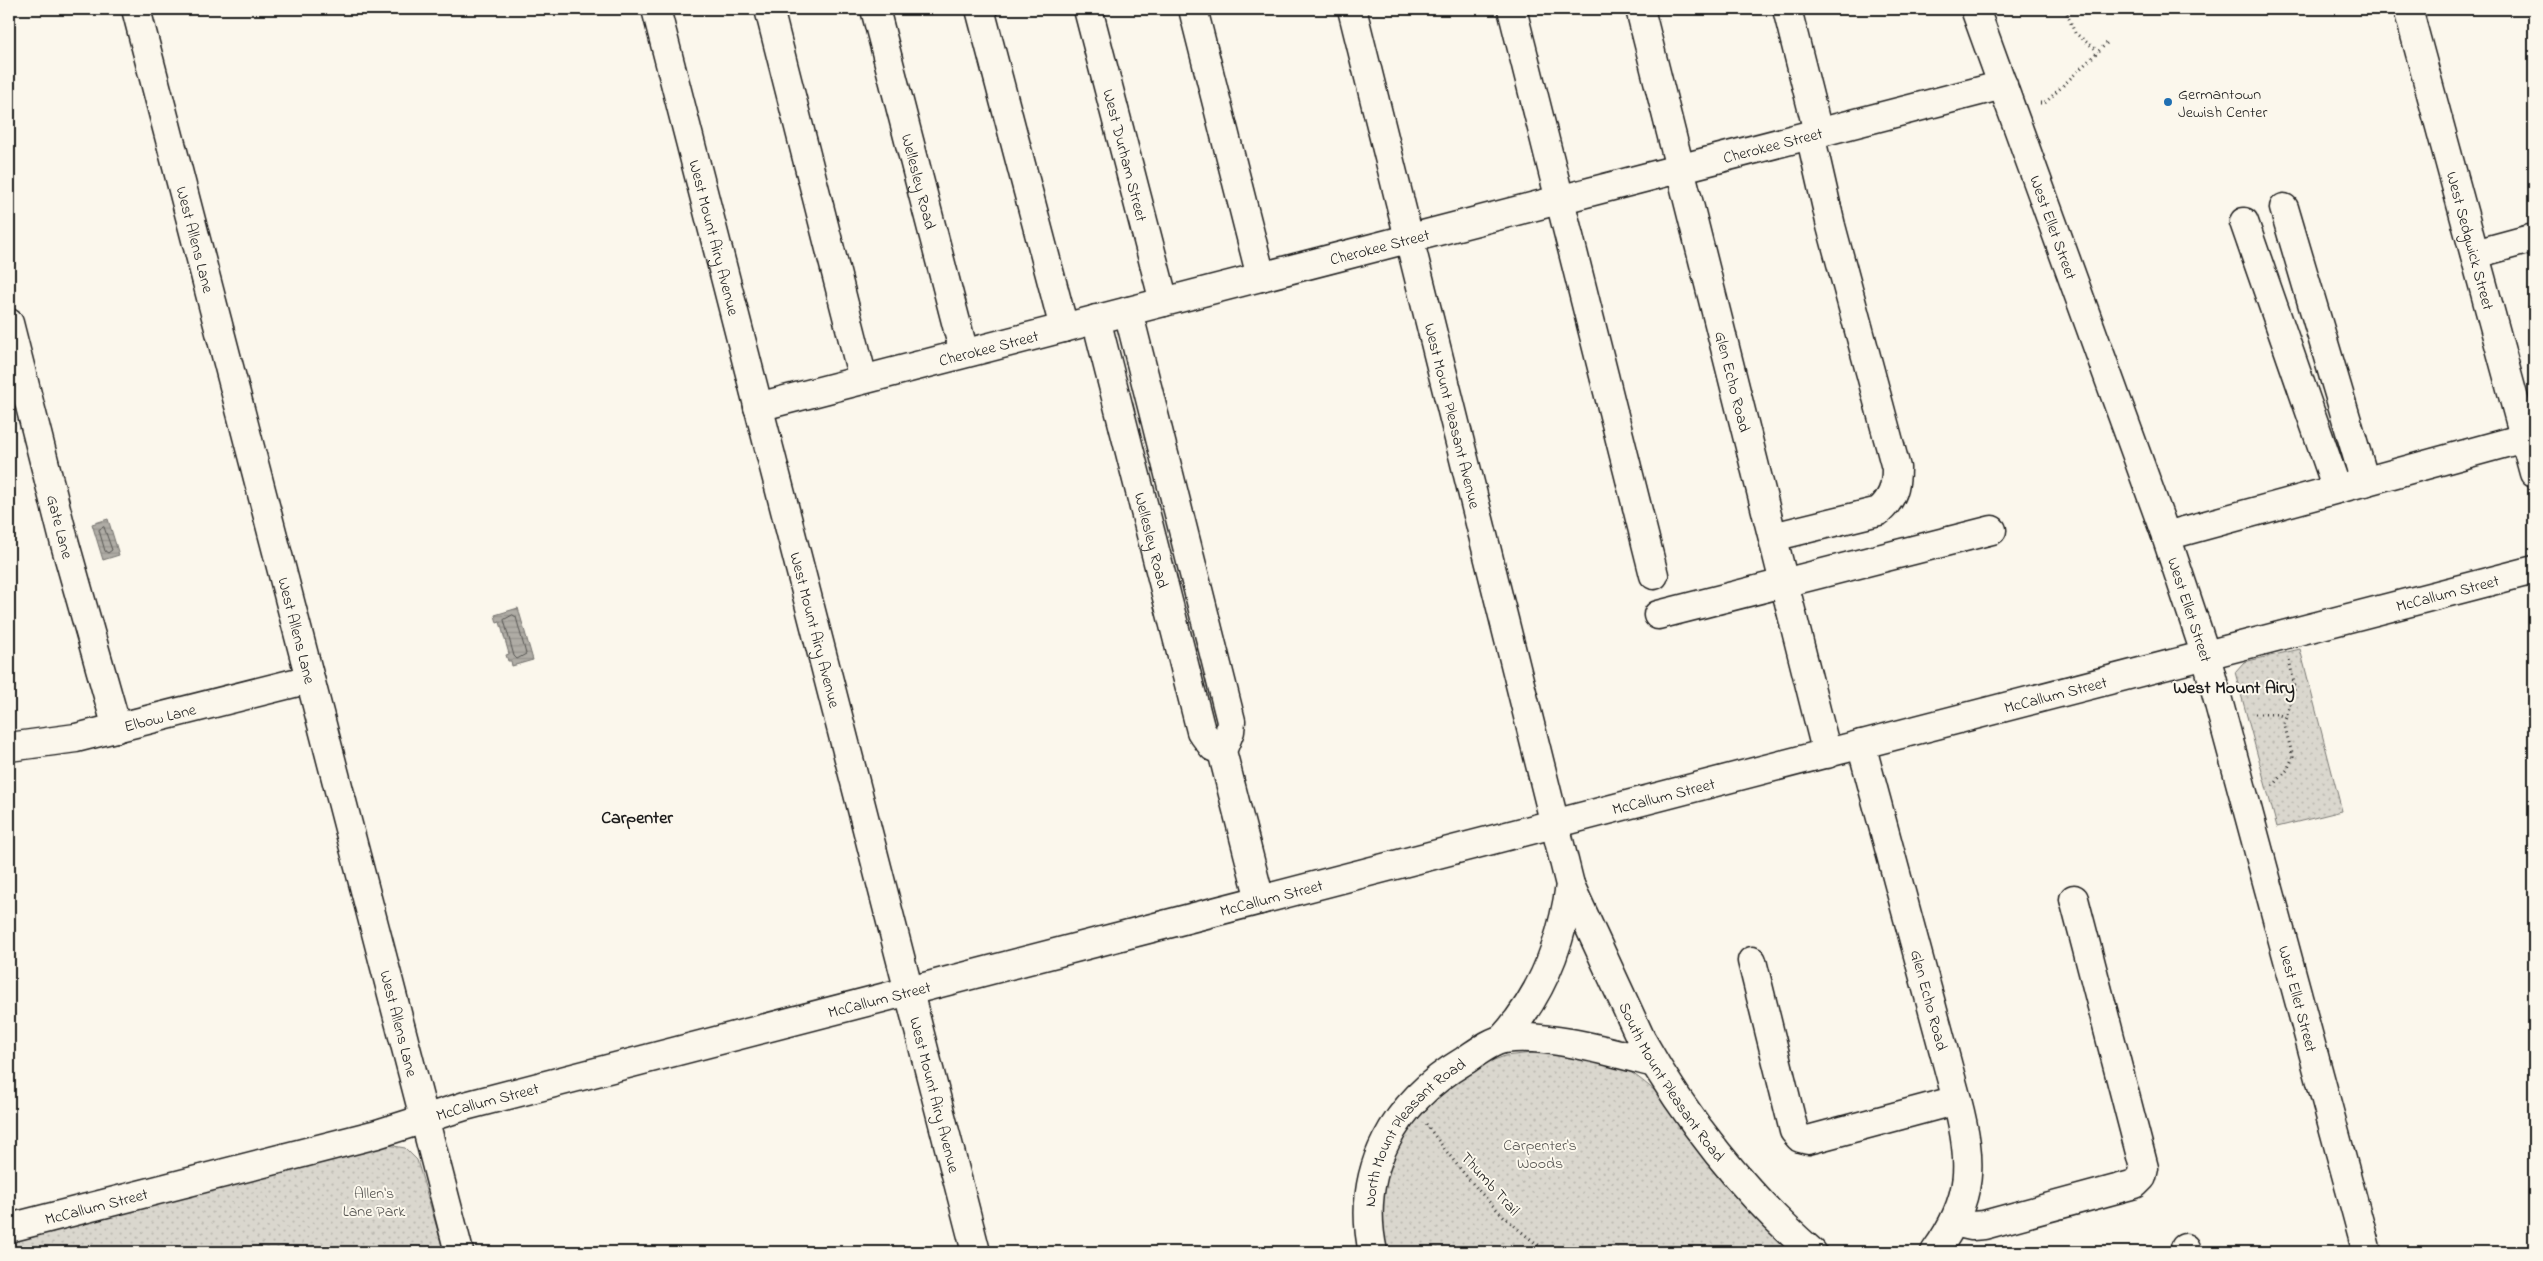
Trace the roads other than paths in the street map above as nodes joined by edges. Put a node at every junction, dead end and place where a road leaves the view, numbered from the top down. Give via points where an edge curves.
1 (136, 9) edge
2 (656, 9) edge
3 (769, 9) edge
4 (875, 9) edge
5 (980, 9) edge
6 (1088, 9) edge
7 (1193, 9) edge
8 (1352, 9) edge
9 (1512, 9) edge
10 (1640, 9) edge
11 (1787, 9) edge
12 (1975, 9) edge
13 (2408, 9) edge
14 (2002, 84) junction
15 (1814, 133) junction
16 (1680, 166) junction
17 (1560, 198) junction
18 (2284, 208) dead end
19 (2244, 222) dead end
20 (1410, 238) junction
21 (2534, 238) edge
22 (2475, 254) junction
23 (1261, 277) junction
24 (1164, 302) junction
25 (1128, 311) junction
26 (1096, 319) junction
27 (9, 323) edge
28 (1064, 328) junction
29 (964, 353) junction
30 (863, 379) junction
31 (758, 407) junction
32 (2524, 438) junction
33 (2534, 472) edge
34 (2365, 482) junction
35 (2337, 489) junction
36 (1992, 530) dead end
37 (1184, 532) junction
38 (2166, 536) junction
39 (1773, 538) junction
40 (1152, 540) junction
41 (2534, 570) edge
42 (1654, 574) dead end
43 (1784, 583) junction
44 (1658, 615) dead end
45 (2206, 656) junction
46 (310, 678) junction
47 (117, 728) junction
48 (1861, 744) junction
49 (9, 747) edge
50 (1222, 751) junction
51 (1827, 754) junction
52 (1556, 822) junction
53 (1570, 886) junction
54 (2074, 899) dead end
55 (1260, 900) junction
56 (1752, 960) dead end
57 (910, 991) junction
58 (1502, 1039) junction
59 (1654, 1063) junction
60 (1957, 1100) junction
61 (423, 1119) junction
62 (1954, 1222) junction
63 (9, 1228) edge
64 (459, 1252) edge
65 (976, 1252) edge
66 (1374, 1252) edge
67 (1812, 1252) edge
68 (1935, 1252) edge
69 (2367, 1252) edge

1 - 46 street, West Allens Lane
2 - 31 street, West Mount Airy Avenue
3 - 30 street
4 - 29 street, Wellesley Road
5 - 28 street
6 - 24 street, West Durham Street
7 - 23 street
8 - 20 street, West Mount Pleasant Avenue
9 - 17 street
10 - 16 street, Glen Echo Road
11 - 15 street
12 - 14 street, West Ellet Street
13 - 22 street, West Sedgwick Street
14 - 15 street, Cherokee Street
14 - 38 street, West Ellet Street
15 - 16 street, Cherokee Street
15 - 39 street via 1832,226 1896,468 1896,485 1879,511
16 - 17 street, Cherokee Street
16 - 39 street, Glen Echo Road
17 - 20 street, Cherokee Street
17 - 42 street
18 - 34 street
19 - 35 street
20 - 23 street, Cherokee Street
20 - 52 street, West Mount Pleasant Avenue
21 - 22 street
22 - 32 street, West Sedgwick Street
23 - 24 street, Cherokee Street
24 - 25 street, Cherokee Street
25 - 26 street, Cherokee Street
25 - 37 street, Wellesley Road
26 - 28 street, Cherokee Street
26 - 40 street, Wellesley Road
27 - 47 street, Gate Lane via 67,553
28 - 29 street, Cherokee Street
29 - 30 street, Cherokee Street
30 - 31 street, Cherokee Street
31 - 57 street, West Mount Airy Avenue
32 - 33 street, West Sedgwick Street
32 - 34 street
34 - 35 street
35 - 38 street
36 - 43 street
37 - 40 street
37 - 50 street, Wellesley Road via 1231,721
38 - 45 street, West Ellet Street
39 - 43 street, Glen Echo Road
40 - 50 street, Wellesley Road via 1201,731 1213,747
41 - 45 street, McCallum Street
43 - 44 street
43 - 51 street, Glen Echo Road
45 - 48 street, McCallum Street
45 - 69 street, West Ellet Street
46 - 47 street, Elbow Lane
46 - 61 street, West Allens Lane
47 - 49 street, Elbow Lane via 76,738
48 - 51 street, McCallum Street
48 - 60 street, Glen Echo Road
50 - 55 street
51 - 52 street, McCallum Street
52 - 53 street, North Mount Pleasant Road
52 - 55 street, McCallum Street
53 - 58 street, North Mount Pleasant Road via 1562,929 1548,971 1527,1008
53 - 59 street, South Mount Pleasant Road
54 - 62 street via 2144,1168 2142,1177 2135,1184 1984,1225
55 - 57 street, McCallum Street
56 - 60 street via 1794,1131 1800,1138 1808,1140
57 - 61 street, McCallum Street
57 - 65 street, West Mount Airy Avenue
58 - 59 street via 1568,1044
58 - 66 street, North Mount Pleasant Road via 1435,1080 1417,1096 1395,1124 1378,1159 1370,1195
59 - 67 street, South Mount Pleasant Road via 1730,1166
60 - 62 street, Glen Echo Road via 1966,1132 1968,1166 1962,1202
61 - 63 street, McCallum Street via 377,1134
61 - 64 street, West Allens Lane
62 - 68 street, Glen Echo Road

